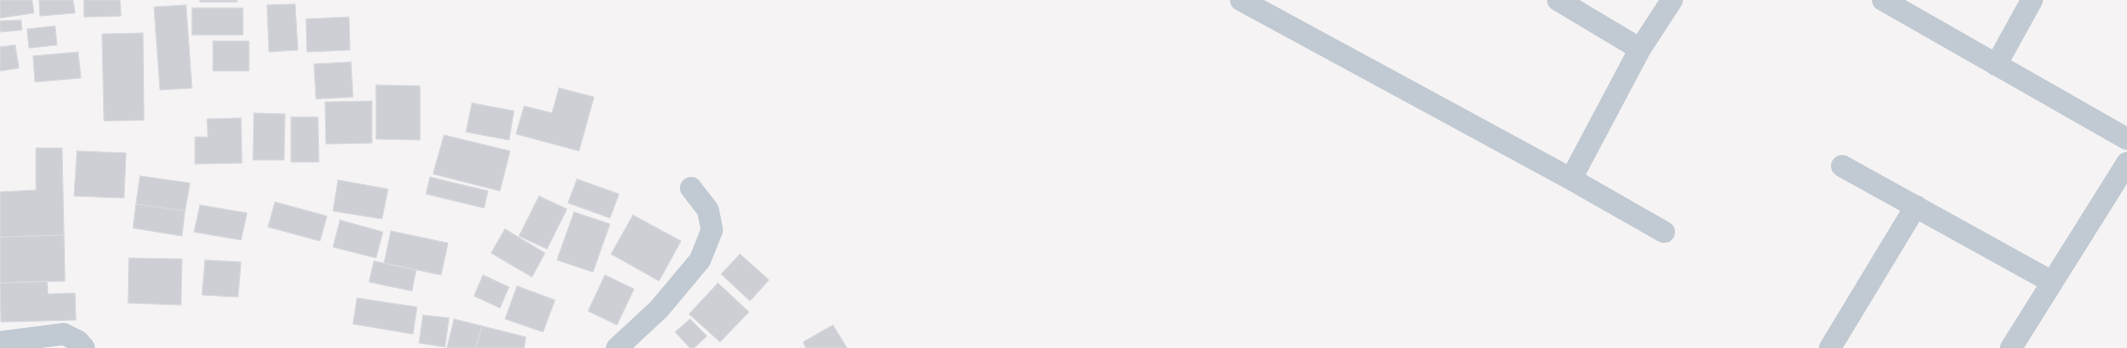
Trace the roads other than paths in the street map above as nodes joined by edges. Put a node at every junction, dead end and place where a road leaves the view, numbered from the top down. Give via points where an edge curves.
1 (1241, 0) edge
2 (1558, 0) edge
3 (1672, 0) edge
4 (1883, 0) edge
5 (2032, 0) edge
6 (1640, 49) junction
7 (1996, 64) junction
8 (2127, 139) edge
9 (2127, 163) edge
10 (1842, 166) dead end
11 (1571, 179) junction
12 (691, 188) dead end
13 (1916, 206) junction
14 (1664, 232) dead end
15 (2052, 282) junction
16 (0, 342) edge
17 (84, 348) edge
18 (617, 348) edge
19 (1830, 348) edge
20 (2011, 348) edge

1 - 11 street
2 - 6 street
3 - 6 street
4 - 7 street
5 - 7 street
6 - 11 street
7 - 8 street
9 - 15 street
10 - 13 street
11 - 14 street
12 - 18 street via 708,210 712,230 700,260 659,309
13 - 15 street
13 - 19 street
15 - 20 street
16 - 17 street via 64,334 78,341

